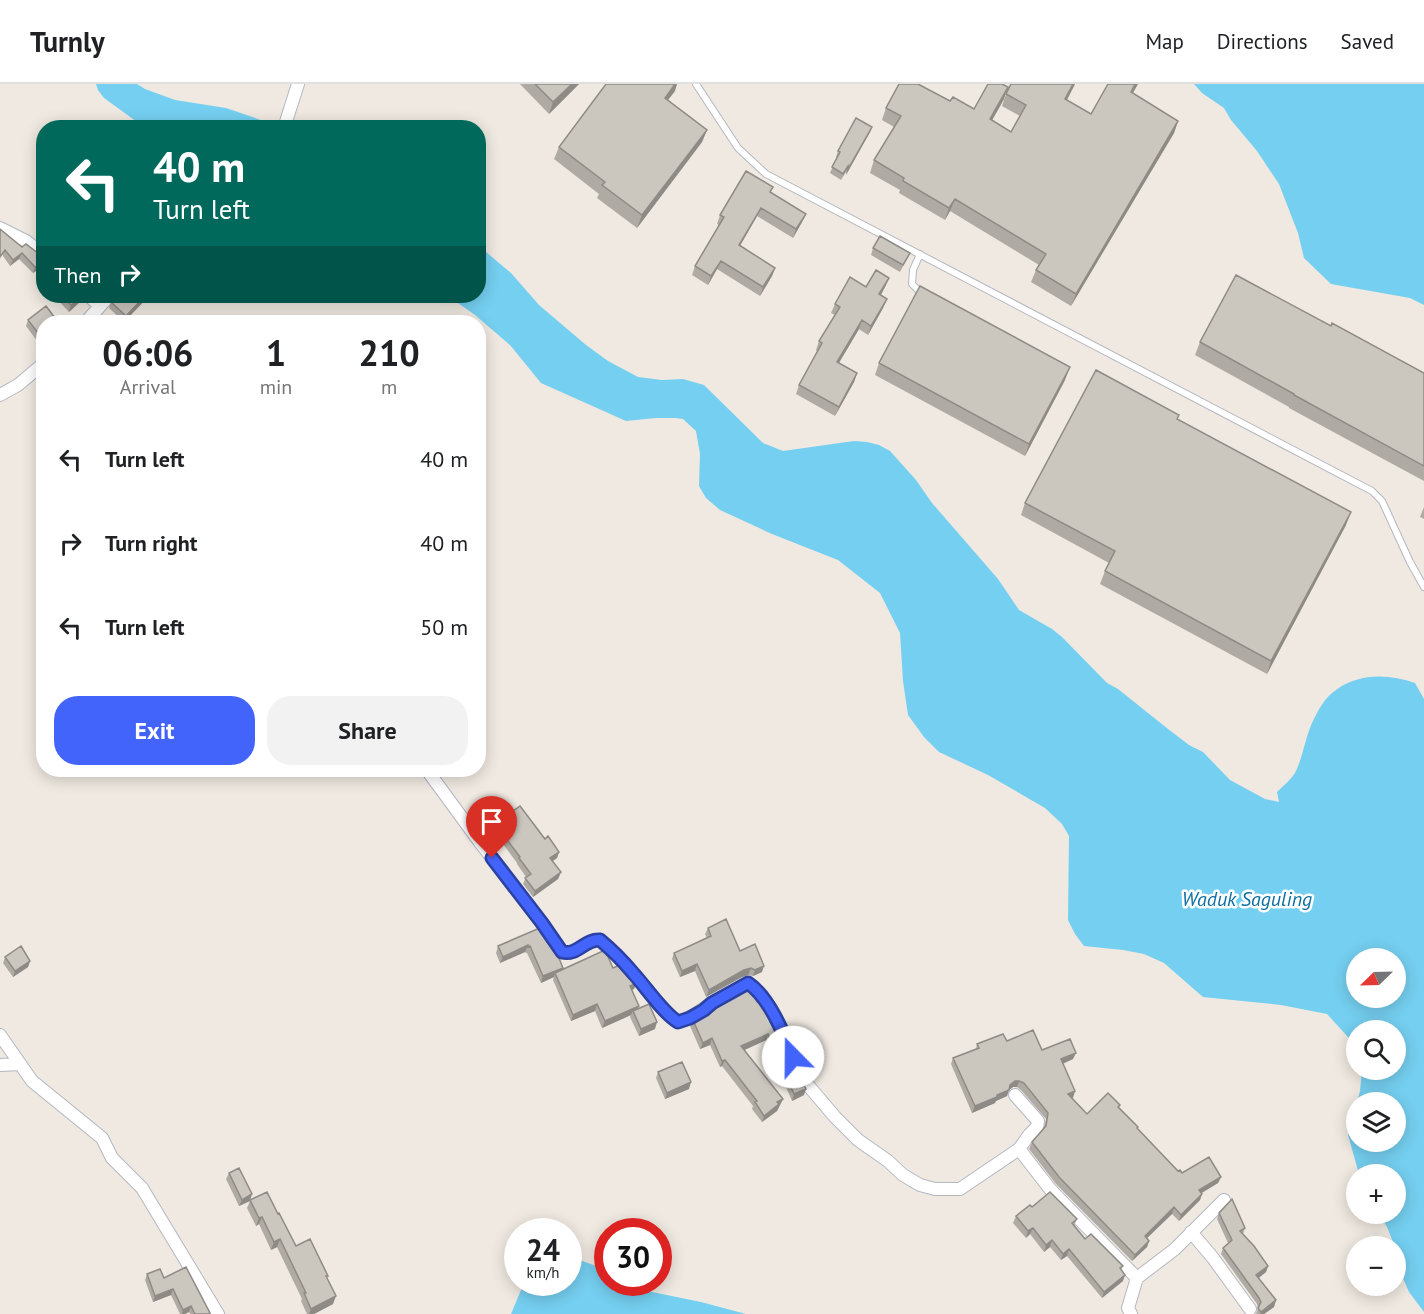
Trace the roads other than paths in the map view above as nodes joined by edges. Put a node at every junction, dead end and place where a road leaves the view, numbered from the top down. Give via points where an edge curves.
1 (298, 84) edge
2 (696, 84) edge
3 (287, 120) edge
4 (0, 228) edge
5 (36, 249) edge
6 (920, 254) junction
7 (926, 298) edge
8 (97, 303) edge
9 (103, 303) edge
10 (100, 306) junction
11 (92, 315) edge
12 (36, 370) edge
13 (0, 395) edge
14 (1424, 587) edge
15 (432, 777) edge
16 (0, 1035) edge
17 (20, 1064) junction
18 (0, 1065) edge
19 (1015, 1095) dead end
20 (1019, 1149) junction
21 (1224, 1200) dead end
22 (1191, 1233) junction
23 (1137, 1278) junction
24 (1250, 1309) dead end
25 (218, 1314) edge
26 (1131, 1314) edge

1 - 3 street
2 - 6 lane via 738,148 766,174
4 - 5 street
6 - 7 lane via 912,284
6 - 14 lane via 1372,491 1382,501
8 - 10 street
9 - 10 street
10 - 11 street
12 - 13 street
15 - 20 street via 562,952 572,952 590,941 600,940 678,1022 748,983 779,1023 807,1084 858,1140 903,1175 935,1189 960,1189
16 - 17 street
17 - 18 street
17 - 25 street via 32,1081 102,1138 112,1158 142,1188
19 - 20 street via 1038,1121
20 - 23 street via 1050,1189
21 - 22 street
22 - 23 street
22 - 24 street
23 - 26 street via 1128,1308

